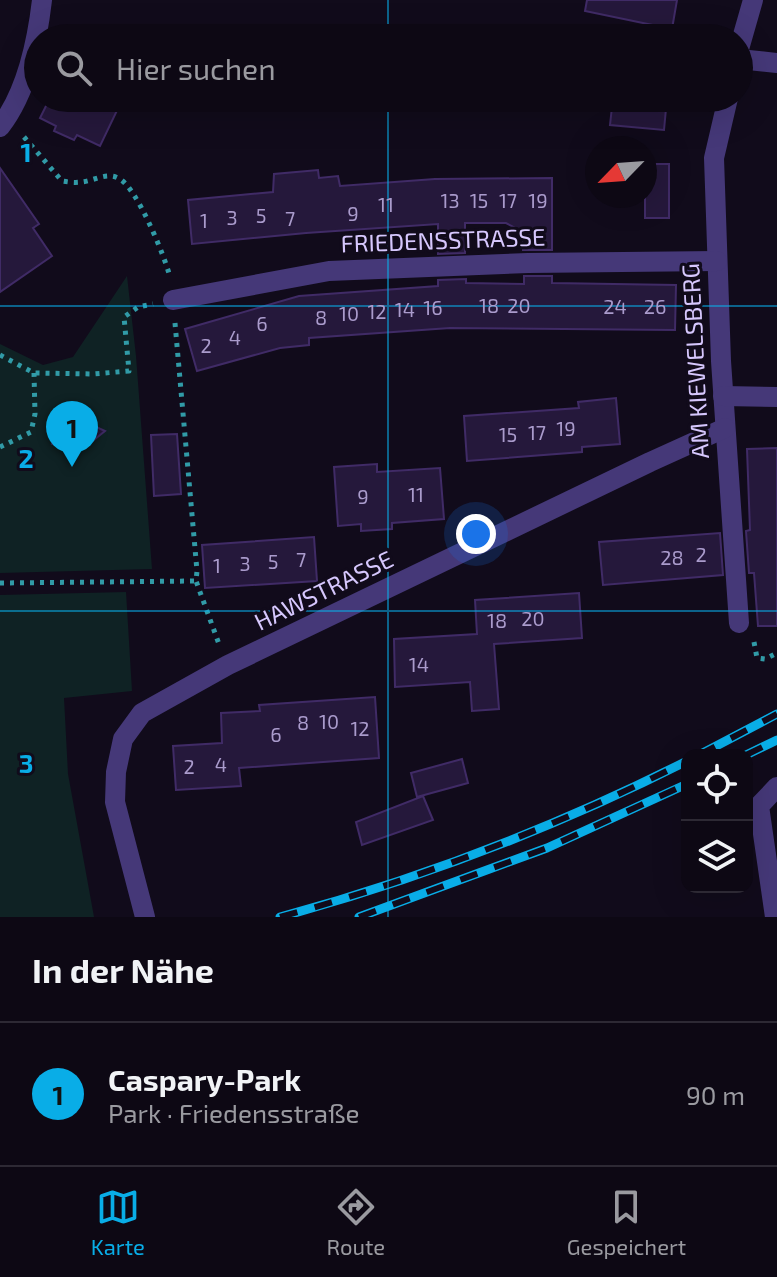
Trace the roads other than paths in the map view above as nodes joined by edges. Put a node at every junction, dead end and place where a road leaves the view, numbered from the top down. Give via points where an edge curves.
1 (42, 0) edge
2 (753, 0) edge
3 (39, 24) edge
4 (746, 24) edge
5 (753, 60) edge
6 (777, 63) edge
7 (24, 81) edge
8 (725, 112) edge
9 (4, 122) edge
10 (717, 261) junction
11 (173, 300) road end
12 (723, 396) junction
13 (777, 397) edge
14 (725, 428) junction
15 (739, 623) dead end
16 (777, 787) edge
17 (145, 917) edge
18 (775, 917) edge

1 - 3 street
2 - 4 street
5 - 6 street
7 - 9 street
8 - 10 street, AM KIEWELSBERG via 714,158
10 - 11 street, FRIEDENSSTRASSE via 329,271
10 - 12 street, AM KIEWELSBERG
12 - 13 street
12 - 14 street, AM KIEWELSBERG
14 - 15 street, AM KIEWELSBERG
14 - 17 street, HAWSTRASSE via 228,665 142,713 123,739 115,802
16 - 18 street via 759,806

